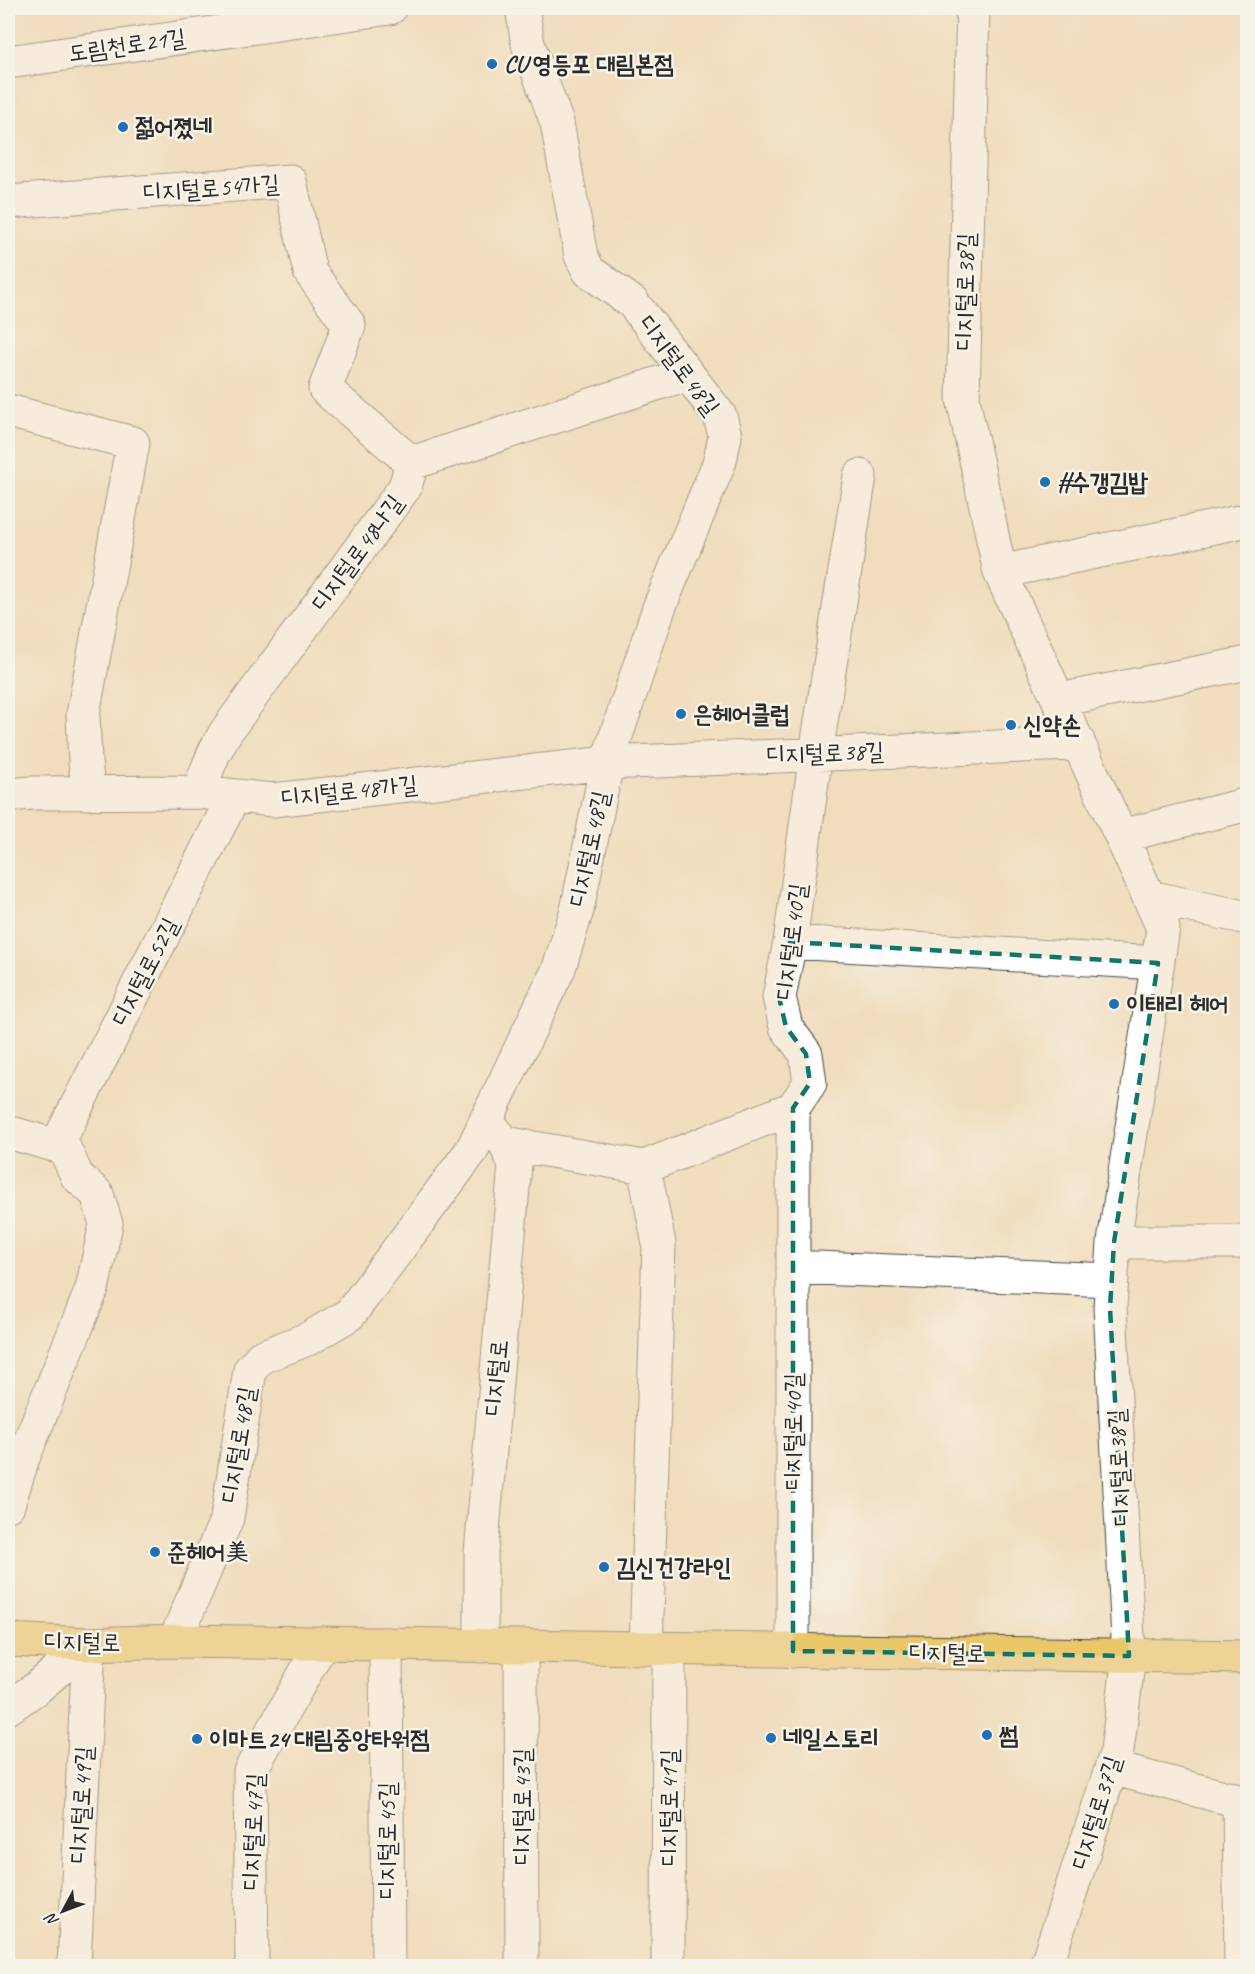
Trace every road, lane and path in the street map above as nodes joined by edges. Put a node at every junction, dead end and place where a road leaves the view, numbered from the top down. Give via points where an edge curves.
1 (390, 8) edge
2 (522, 8) edge
3 (972, 8) edge
4 (8, 62) edge
5 (8, 202) edge
6 (687, 374) junction
7 (8, 411) edge
8 (412, 463) junction
9 (860, 477) dead end
10 (1248, 520) edge
11 (1000, 572) junction
12 (1248, 663) edge
13 (1059, 700) junction
14 (1078, 741) junction
15 (816, 753) junction
16 (607, 763) junction
17 (198, 792) junction
18 (89, 793) junction
19 (8, 795) edge
20 (234, 796) junction
21 (1248, 804) edge
22 (1122, 836) junction
23 (1149, 897) junction
24 (1248, 918) edge
25 (790, 942) junction
26 (1158, 963) junction
27 (793, 1108) junction
28 (8, 1132) edge
29 (496, 1132) junction
30 (64, 1148) junction
31 (644, 1167) junction
32 (1114, 1242) junction
33 (1248, 1242) edge
34 (793, 1267) junction
35 (1112, 1280) junction
36 (8, 1505) edge
37 (8, 1640) edge
38 (176, 1641) junction
39 (322, 1643) junction
40 (88, 1644) junction
41 (386, 1644) junction
42 (481, 1646) junction
43 (521, 1647) junction
44 (658, 1649) junction
45 (792, 1651) junction
46 (1129, 1656) junction
47 (1248, 1657) edge
48 (8, 1707) edge
49 (1111, 1768) junction
50 (74, 1966) edge
51 (252, 1966) edge
52 (388, 1966) edge
53 (522, 1966) edge
54 (668, 1966) edge
55 (1046, 1966) edge
56 (1240, 1966) edge

1 - 4 street, 도림천로21길
2 - 6 street, 디지털로48길 via 528,44 557,123 580,256 589,271 633,303
3 - 11 street, 디지털로38길 via 963,399
5 - 8 street, 디지털로54가길 via 290,181 310,272 349,325 325,389
6 - 8 street
6 - 16 street, 디지털로48길 via 720,416 724,444 659,608
7 - 18 street via 133,442 83,714
8 - 17 street, 디지털로48나길 via 405,487 225,733
9 - 15 street, 디지털로40길
10 - 11 street
11 - 13 street, 디지털로38길
12 - 13 street
13 - 14 street, 디지털로38길
14 - 15 street, 디지털로38길
14 - 22 street, 디지털로38길
15 - 16 street, 디지털로38길
15 - 25 street, 디지털로40길
16 - 20 street, 디지털로48가길 via 273,800
16 - 29 street, 디지털로48길 via 577,910
17 - 18 street, 디지털로48가길
17 - 20 street, 디지털로48가길
18 - 19 street, 디지털로48가길
20 - 30 street, 디지털로52길 via 60,1139
21 - 22 street
22 - 23 street, 디지털로38길
23 - 24 street
23 - 26 street, 디지털로38길 via 1163,928
25 - 26 street
25 - 27 street, 디지털로40길 via 779,997 786,1027 806,1054 810,1083
26 - 32 street, 디지털로38길
27 - 31 street
27 - 34 street, 디지털로40길
28 - 30 street
29 - 31 street
29 - 38 street, 디지털로48길 via 472,1150 350,1314 310,1338 261,1357 250,1370 227,1518
29 - 42 street, 디지털로 via 515,1165 481,1553
30 - 36 street via 77,1176 98,1194 106,1224 92,1289 23,1458
31 - 44 street via 659,1244
32 - 33 street
32 - 35 street, 디지털로38길
34 - 35 street
34 - 45 street, 디지털로40길
35 - 46 street, 디지털로38길 via 1110,1308
37 - 40 main road, 디지털로
38 - 39 main road, 디지털로
38 - 40 main road, 디지털로
39 - 41 main road, 디지털로
39 - 51 street, 디지털로47길 via 250,1771
40 - 48 street
40 - 50 street, 디지털로49길
41 - 42 main road, 디지털로
41 - 52 street, 디지털로45길
42 - 43 main road, 디지털로
43 - 44 main road, 디지털로
43 - 53 street, 디지털로43길
44 - 45 main road, 디지털로
44 - 54 street, 디지털로41길
45 - 46 main road, 디지털로
46 - 47 main road, 디지털로
46 - 49 street, 디지털로37길 via 1117,1751
49 - 55 street, 디지털로37길
49 - 56 street via 1239,1801

